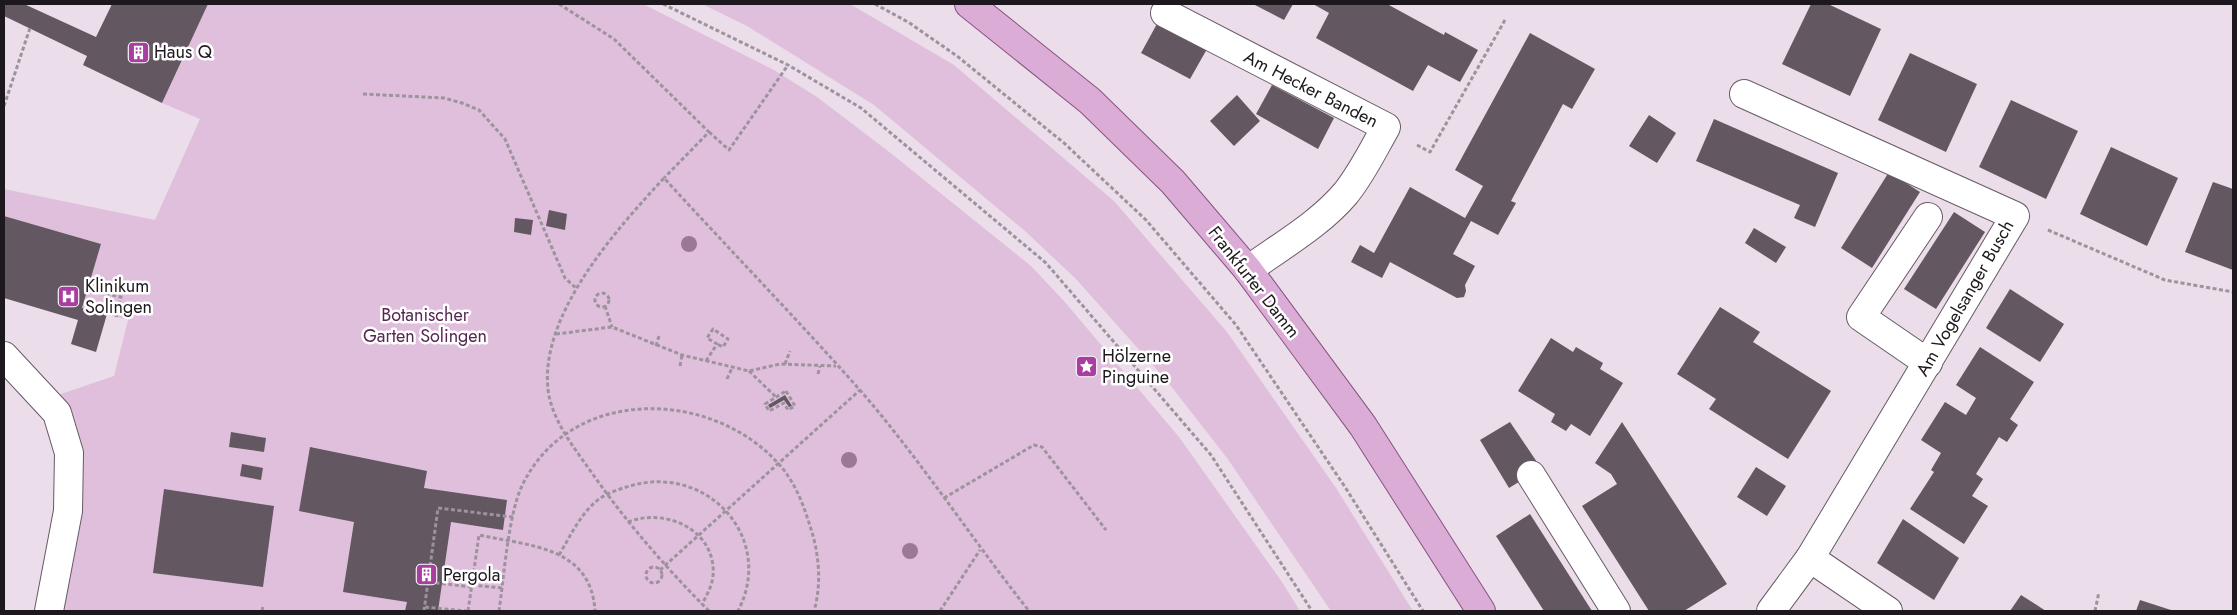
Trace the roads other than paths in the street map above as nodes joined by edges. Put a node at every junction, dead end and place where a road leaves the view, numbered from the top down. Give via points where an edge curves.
1 (969, 4) edge
2 (1165, 13) dead end
3 (1744, 94) dead end
4 (1928, 217) dead end
5 (1248, 270) junction
6 (4, 356) edge
7 (1928, 363) junction
8 (1531, 475) dead end
9 (1810, 558) junction
10 (49, 611) edge
11 (1480, 611) edge
12 (1616, 611) edge
13 (1771, 611) edge
14 (1888, 611) edge

1 - 5 main road, Frankfurter Damm via 1090,101 1173,182
2 - 5 street, Am Hecker Banden via 1386,127 1359,176 1344,195 1321,217
3 - 7 street, Am Vogelsanger Busch via 2015,216
4 - 7 street via 1861,317
5 - 11 main road, Frankfurter Damm via 1362,426
6 - 10 street via 57,413 69,453 68,512
7 - 9 street, Am Vogelsanger Busch
8 - 12 street
9 - 13 street, Am Vogelsanger Busch
9 - 14 street

